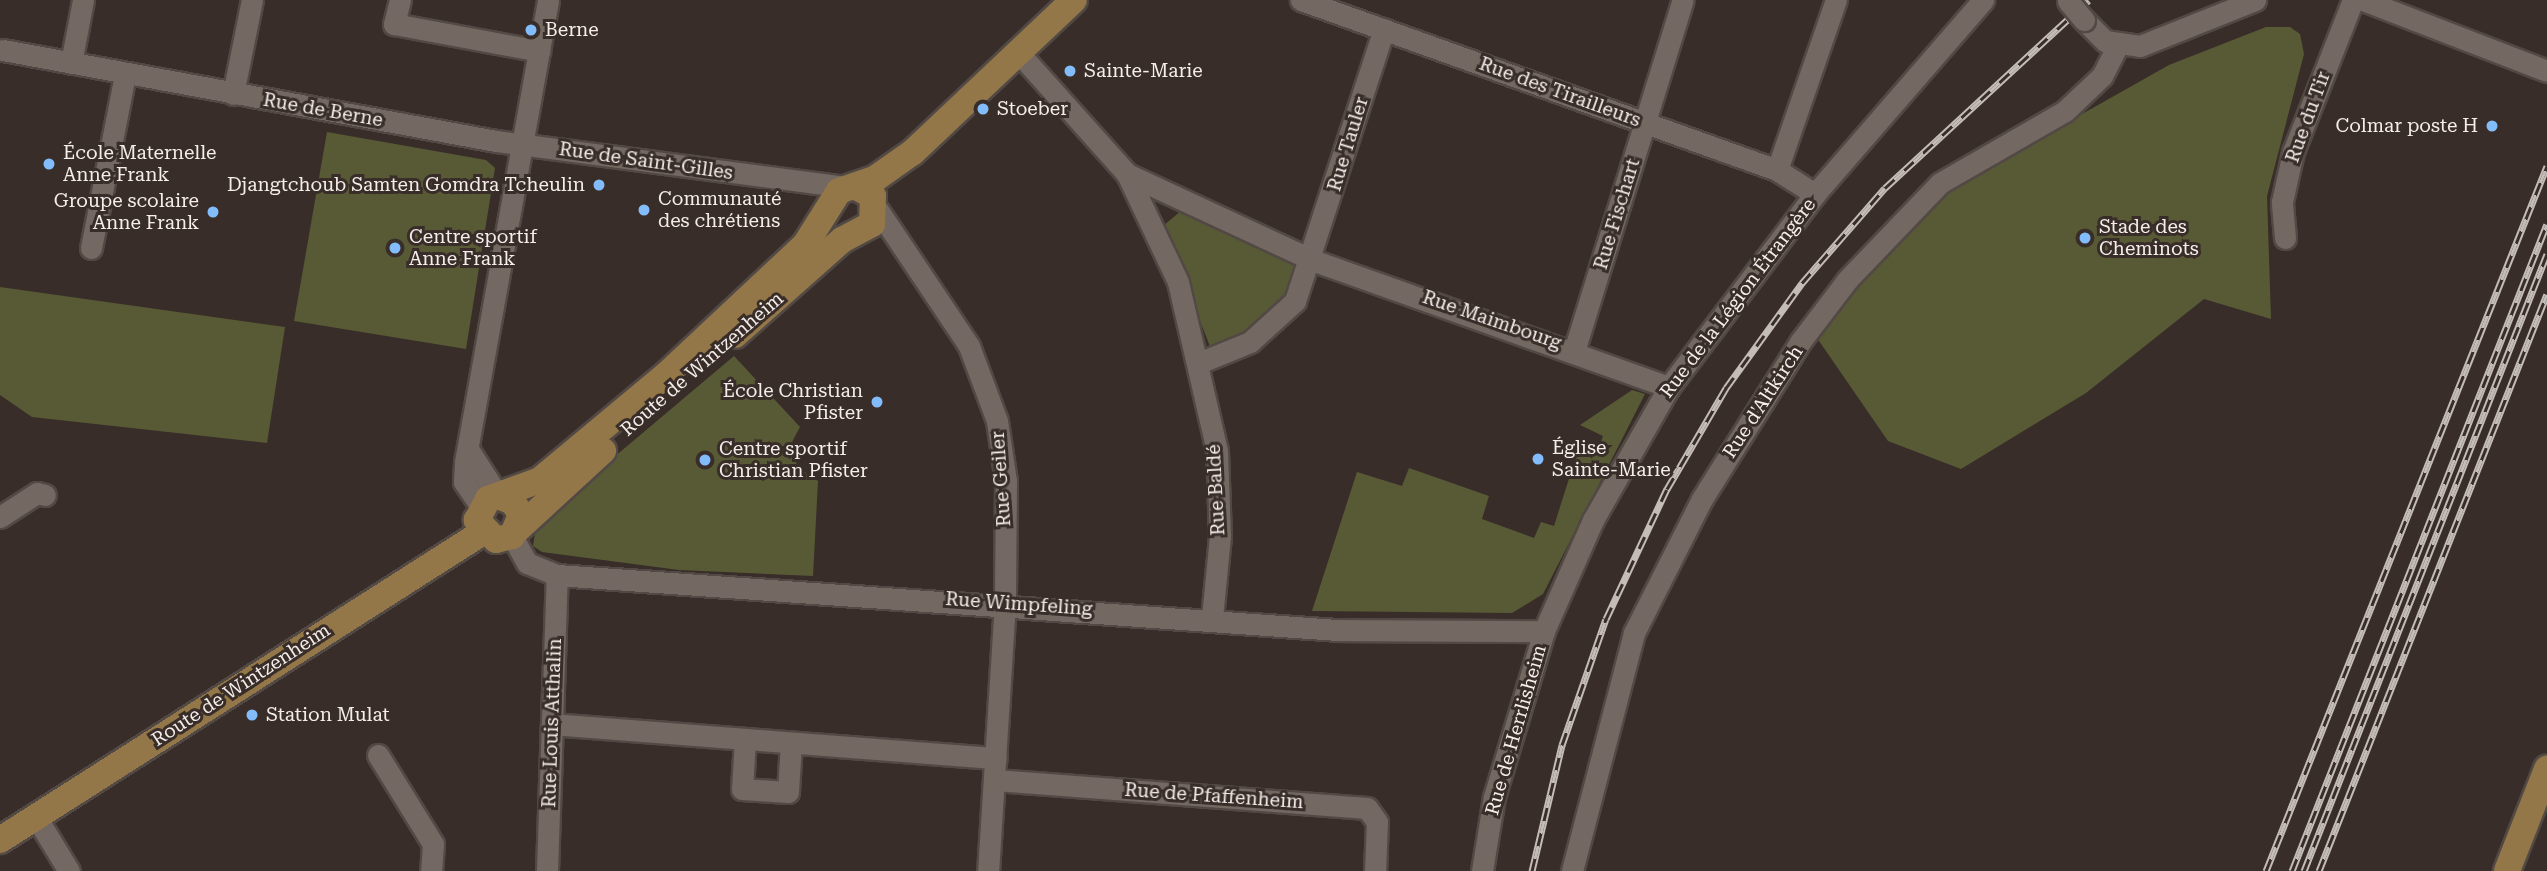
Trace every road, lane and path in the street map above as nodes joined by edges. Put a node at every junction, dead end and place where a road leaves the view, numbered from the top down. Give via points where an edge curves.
1 (83, 0) edge
2 (252, 0) edge
3 (400, 0) edge
4 (548, 0) edge
5 (1074, 0) edge
6 (1094, 0) edge
7 (1301, 0) edge
8 (1683, 0) edge
9 (1836, 0) edge
10 (1983, 0) edge
11 (2068, 0) edge
12 (2255, 0) edge
13 (2353, 0) edge
14 (2363, 0) edge
15 (1384, 29) junction
16 (2117, 46) junction
17 (1, 50) edge
18 (540, 51) junction
19 (71, 62) junction
20 (1027, 62) junction
21 (2547, 71) edge
22 (125, 74) junction
23 (233, 94) junction
24 (1645, 122) junction
25 (522, 144) junction
26 (1777, 170) junction
27 (1127, 174) junction
28 (770, 179) junction
29 (850, 186) junction
30 (1815, 194) junction
31 (877, 210) junction
32 (831, 211) junction
33 (859, 232) junction
34 (2285, 238) dead end
35 (91, 248) dead end
36 (906, 256) junction
37 (1312, 260) junction
38 (1575, 348) junction
39 (1201, 362) junction
40 (1669, 387) junction
41 (45, 495) dead end
42 (487, 512) junction
43 (0, 517) edge
44 (514, 533) junction
45 (557, 575) junction
46 (1005, 602) junction
47 (1212, 618) junction
48 (1544, 631) junction
49 (552, 724) junction
50 (745, 739) junction
51 (791, 743) junction
52 (378, 755) dead end
53 (996, 769) junction
54 (2547, 769) edge
55 (36, 817) junction
56 (0, 840) edge
57 (69, 871) edge
58 (431, 871) edge
59 (547, 871) edge
60 (988, 871) edge
61 (1375, 871) edge
62 (1482, 871) edge
63 (1572, 871) edge
64 (2507, 871) edge

1 - 19 street
2 - 23 street
3 - 18 street via 394,23
4 - 18 street
5 - 29 main road via 913,152
6 - 20 main road, Route de Wintzenheim
7 - 15 street, Rue des Tirailleurs
8 - 24 street, Rue Fischart
9 - 26 street
10 - 30 street, Rue de la Légion Étrangère
11 - 16 street, bridge via 2084,20
12 - 16 street via 2152,43
13 - 34 street, Rue du Tir via 2293,152 2282,202
14 - 21 street
15 - 24 street, Rue des Tirailleurs
15 - 37 street, Rue Tauler
16 - 63 street, Rue d'Altkirch via 2102,76 2065,111 1940,183 1848,279 1800,342 1702,499 1634,633
17 - 19 street, Rue de Berne
18 - 25 street
19 - 22 street, Rue de Berne
20 - 27 street
20 - 31 main road, Route de Wintzenheim via 889,192
22 - 23 street, Rue de Berne
22 - 35 street
23 - 25 street, Rue de Berne
24 - 26 street, Rue des Tirailleurs
24 - 38 street, Rue Fischart
25 - 28 street, Rue de Saint-Gilles
25 - 42 street via 467,447 464,482
26 - 30 street, Rue des Tirailleurs
27 - 37 street, Rue Maimbourg
27 - 39 street, Rue Baldé via 1178,282
28 - 29 street, Rue de Saint-Gilles
28 - 32 street, Rue de Saint-Gilles via 797,187
29 - 31 main road via 868,190
29 - 32 main road, Route de Wintzenheim via 834,197
30 - 40 street, Rue de la Légion Étrangère
31 - 33 main road, Route de Wintzenheim
31 - 36 street, Rue Geiler
32 - 33 main road via 844,230
32 - 42 main road, Route de Wintzenheim via 805,245 666,375 540,480
33 - 36 street, Rue Geiler
33 - 44 main road, Route de Wintzenheim via 828,252
36 - 46 street, Rue Geiler via 969,346 997,421 1006,481
37 - 38 street, Rue Maimbourg
37 - 39 street, Rue Tauler via 1295,301 1267,331
38 - 40 street, Rue Maimbourg
39 - 47 street, Rue Baldé via 1217,451 1220,536
40 - 48 street, Rue de la Légion Étrangère via 1593,520
41 - 43 street via 37,493
42 - 44 main road via 496,540
42 - 44 main road via 519,508
42 - 55 main road, Route de Wintzenheim
44 - 45 street, Rue Wimpfeling via 527,563
45 - 46 street, Rue Wimpfeling
45 - 49 street, Rue Louis Atthalin
46 - 47 street, Rue Wimpfeling
46 - 53 street, Rue Geiler
47 - 48 street, Rue Wimpfeling via 1337,630
48 - 62 street, Rue de Herrlisheim via 1494,797
49 - 50 street
49 - 59 street, Rue Louis Atthalin
50 - 51 street
50 - 51 street via 742,789 788,792
51 - 53 street
52 - 58 street via 433,844
53 - 60 street, Rue Geiler
53 - 61 street, Rue de Pfaffenheim via 1367,808 1377,822
54 - 64 main road
55 - 56 main road, Route de Wintzenheim
55 - 57 street

